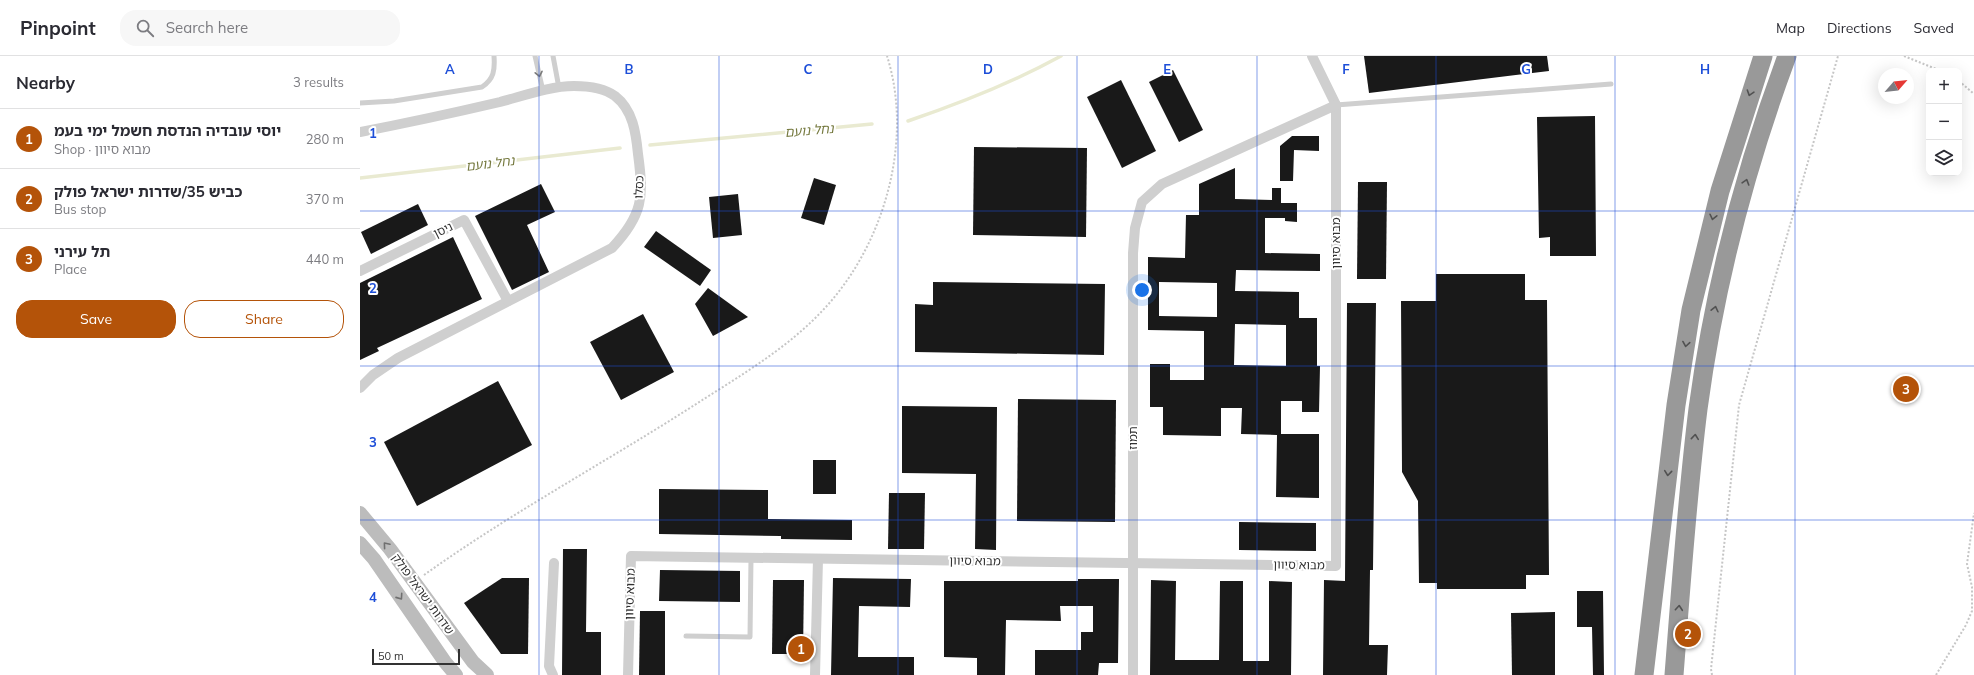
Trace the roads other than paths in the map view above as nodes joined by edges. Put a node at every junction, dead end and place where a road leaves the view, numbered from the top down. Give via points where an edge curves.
1 (494, 56) edge
2 (535, 56) edge
3 (553, 56) edge
4 (1312, 56) edge
5 (1763, 56) edge
6 (1787, 56) edge
7 (1611, 84) dead end
8 (559, 88) junction
9 (543, 91) junction
10 (360, 103) edge
11 (1336, 105) junction
12 (360, 132) edge
13 (360, 271) edge
14 (508, 301) junction
15 (360, 388) edge
16 (360, 513) edge
17 (360, 543) edge
18 (751, 558) junction
19 (818, 559) junction
20 (554, 563) dead end
21 (1133, 563) junction
22 (686, 636) dead end
23 (456, 675) edge
24 (487, 675) edge
25 (553, 675) edge
26 (628, 675) edge
27 (815, 675) edge
28 (1133, 675) edge
29 (1644, 675) edge
30 (1674, 675) edge

1 - 10 lane via 494,74 482,87 394,101
2 -> 9 lane
3 - 8 lane
4 - 11 street, מבוא סיוון
5 -> 29 highway via 1720,191 1691,310 1676,405
30 -> 6 highway via 1698,409 1714,315 1742,197
7 - 11 lane
8 - 9 street, כסלו
8 - 14 street, כסלו via 596,88 615,96 626,109 635,126 642,182 637,214 628,232 612,248
9 - 12 street, כסלו via 446,115
11 - 21 street, תמוז via 1162,184 1142,202 1135,228 1133,253
11 - 21 street, מבוא סיוון via 1336,566
13 - 14 street, ניסן via 464,220
14 - 15 street, כסלו via 398,358
24 -> 16 street, שדרות ישראל פולק via 473,662 390,549
17 -> 23 street, שדרות ישראל פולק
18 - 19 street, מבוא סיוון
18 - 22 lane via 750,637
18 - 26 street, מבוא סיוון via 631,556
19 - 21 street, מבוא סיוון
19 - 27 street
20 - 25 street via 549,666
21 - 28 street, תמוז

